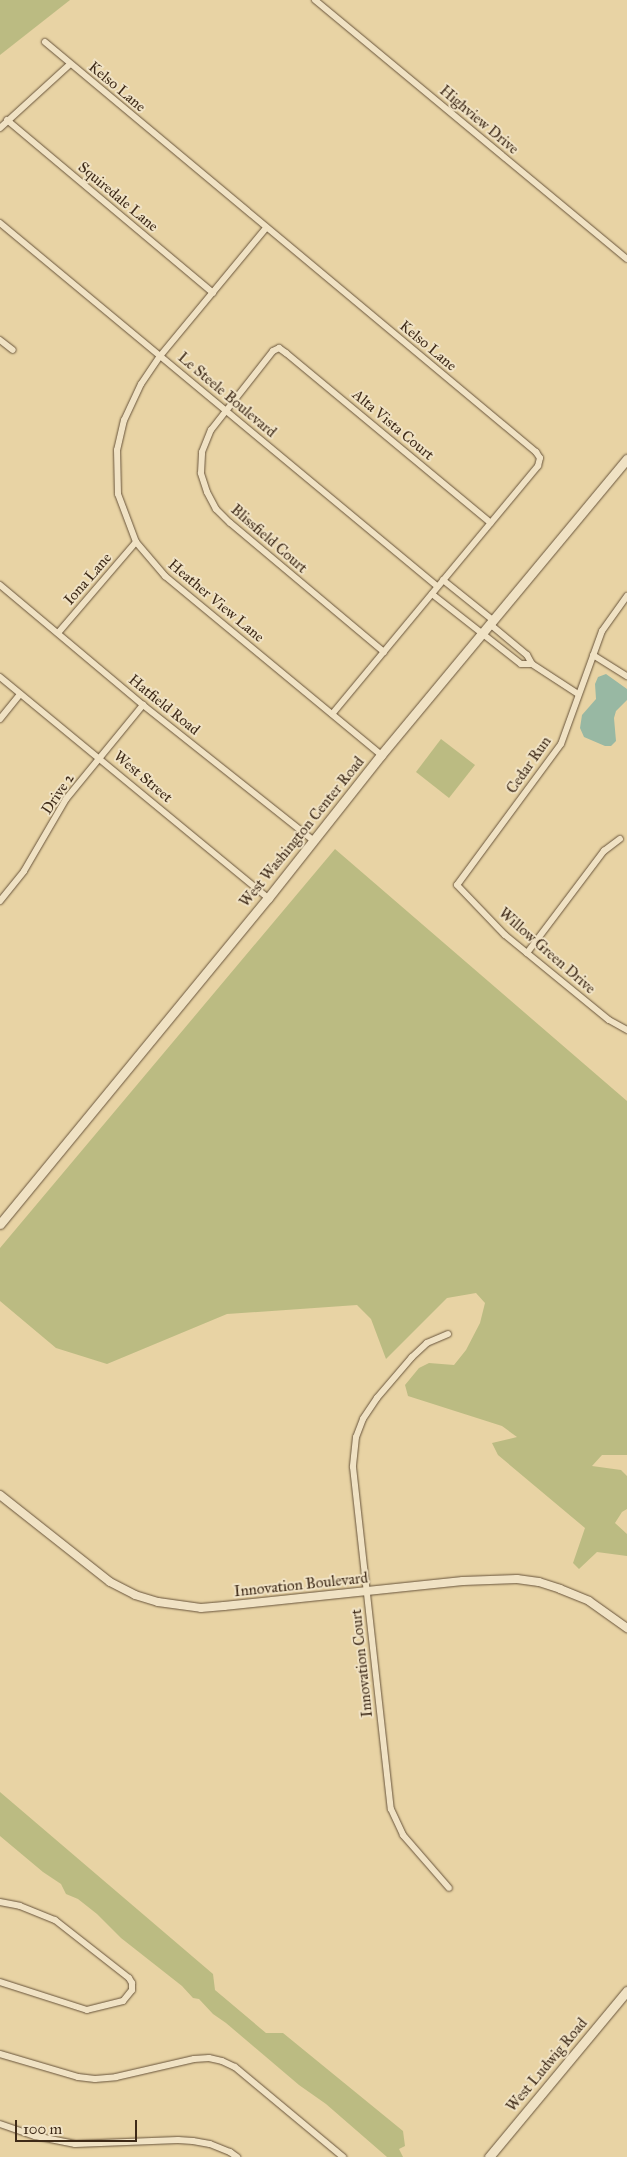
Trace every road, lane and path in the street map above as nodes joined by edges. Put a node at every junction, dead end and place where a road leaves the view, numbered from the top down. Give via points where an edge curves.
1 (315, 0) edge
2 (45, 42) dead end
3 (70, 64) junction
4 (7, 120) junction
5 (0, 128) edge
6 (0, 223) edge
7 (266, 228) junction
8 (627, 259) edge
9 (213, 293) junction
10 (0, 340) edge
11 (279, 348) joint
12 (13, 350) dead end
13 (160, 356) junction
14 (225, 410) junction
15 (627, 459) edge
16 (490, 522) junction
17 (136, 542) junction
18 (442, 580) junction
19 (0, 585) edge
20 (437, 586) junction
21 (432, 594) junction
22 (627, 596) edge
23 (492, 623) junction
24 (58, 633) junction
25 (482, 635) junction
26 (384, 652) junction
27 (593, 655) junction
28 (532, 664) junction
29 (627, 676) edge
30 (0, 677) edge
31 (20, 694) junction
32 (578, 694) junction
33 (143, 705) junction
34 (332, 714) junction
35 (0, 719) edge
36 (381, 755) junction
37 (100, 758) junction
38 (620, 839) dead end
39 (314, 841) junction
40 (457, 885) joint
41 (268, 898) junction
42 (0, 901) edge
43 (527, 953) junction
44 (627, 1030) edge
45 (0, 1224) edge
46 (448, 1334) dead end
47 (0, 1495) edge
48 (367, 1592) junction
49 (627, 1628) edge
50 (449, 1888) dead end
51 (0, 1902) edge
52 (0, 1982) edge
53 (627, 1991) edge
54 (0, 2054) edge
55 (0, 2124) edge
56 (237, 2157) edge
57 (343, 2157) edge
58 (489, 2157) edge

1 - 8 street, Highview Drive
2 - 3 street, Kelso Lane
3 - 4 street
3 - 7 street, Kelso Lane
4 - 5 street
4 - 9 street, Squiredale Lane
6 - 13 street, Le Steele Boulevard
7 - 9 street, Heather View Lane
7 - 16 street, Kelso Lane via 536,452 540,458 538,466
9 - 13 street, Heather View Lane
10 - 12 street
11 - 14 street, Blissfield Court via 273,351
11 - 16 street, Alta Vista Court
13 - 14 street, Le Steele Boulevard
13 - 17 street, Heather View Lane via 140,384 124,420 117,450 118,494
14 - 20 street, Le Steele Boulevard
14 - 26 street, Blissfield Court via 211,430 202,452 201,473 216,509
15 - 23 main road, West Washington Center Road
16 - 18 street, Kelso Lane
17 - 24 street, Iona Lane
17 - 34 street, Heather View Lane via 165,576
18 - 20 street, Kelso Lane
18 - 23 street
19 - 24 street, Hatfield Road
20 - 21 street, Kelso Lane
21 - 25 street
21 - 26 street, Kelso Lane
22 - 27 street, Cedar Run via 602,631
23 - 25 main road, West Washington Center Road
23 - 28 street via 527,655
24 - 33 street, Hatfield Road
25 - 28 street via 521,664
25 - 36 main road, West Washington Center Road
26 - 34 street, Kelso Lane
27 - 29 street
27 - 32 street, Cedar Run
28 - 32 street
30 - 31 street, West Street
31 - 35 street
31 - 37 street, West Street
32 - 40 street, Cedar Run via 561,744
33 - 37 street, Drive 2
33 - 39 street, Hatfield Road
34 - 36 street, Heather View Lane
36 - 39 main road, West Washington Center Road
37 - 41 street, West Street
37 - 42 street, Drive 2 via 66,799 24,871
38 - 43 street via 604,851
39 - 41 main road, West Washington Center Road
40 - 43 street, Willow Green Drive
41 - 45 main road, West Washington Center Road
43 - 44 street, Willow Green Drive via 609,1020
46 - 48 street, Innovation Court via 427,1343 412,1356 377,1398 356,1436 353,1467
47 - 48 street, Innovation Boulevard via 110,1582 158,1602 201,1608
48 - 49 street, Innovation Boulevard via 494,1579 539,1582 589,1601
48 - 50 street, Innovation Court via 390,1809 403,1835
51 - 52 street via 55,1920 129,1978 132,1990 123,2001 87,2010
53 - 58 main road, West Ludwig Road
54 - 57 street via 95,2079 194,2059 222,2061 235,2067
55 - 56 street via 35,2136 75,2144 193,2141 210,2144

